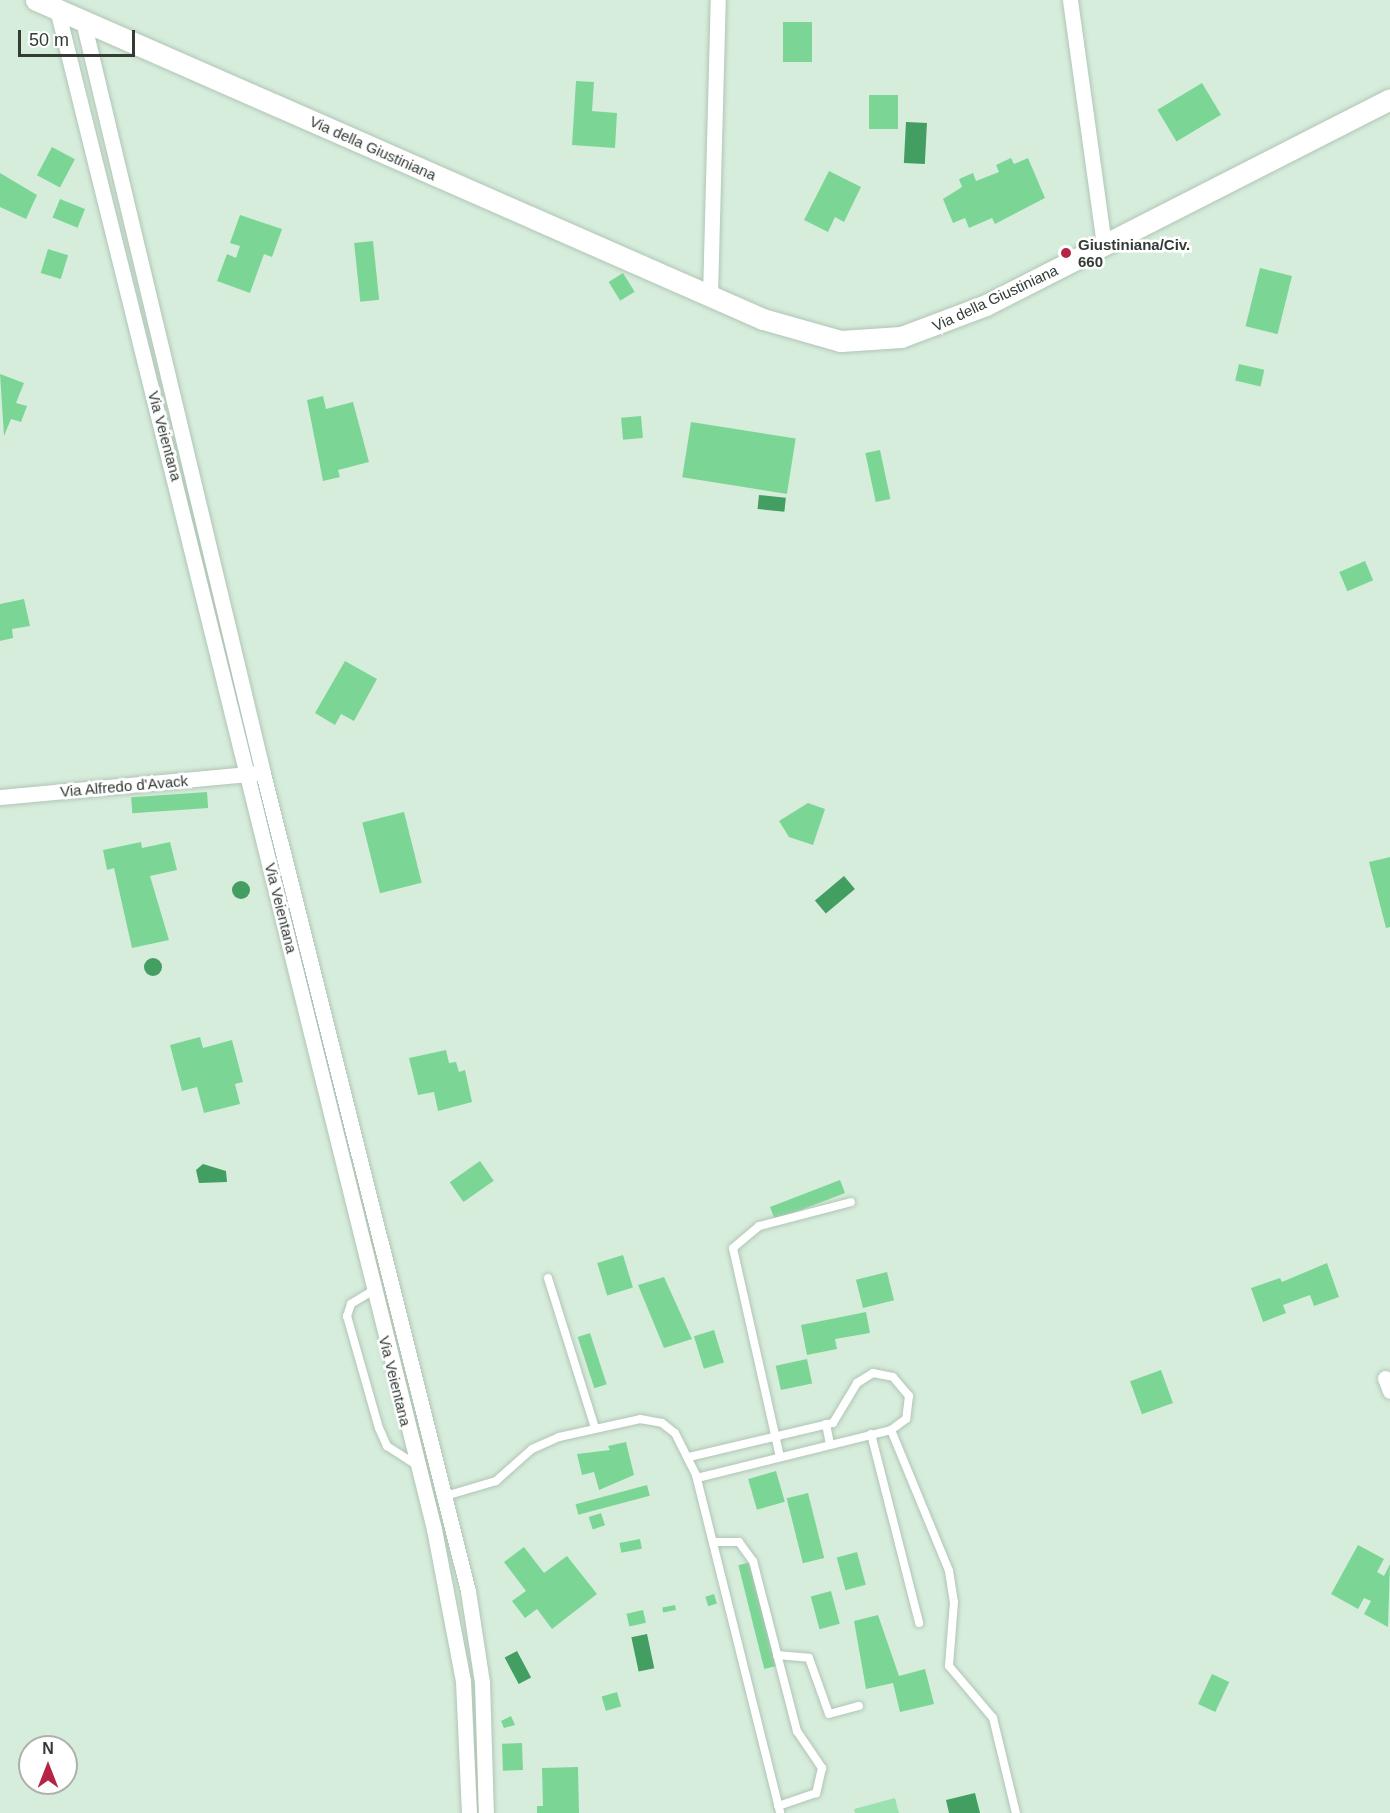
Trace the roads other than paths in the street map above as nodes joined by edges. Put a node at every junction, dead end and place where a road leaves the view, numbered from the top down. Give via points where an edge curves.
1 (36, 0) edge
2 (718, 0) edge
3 (1070, 0) edge
4 (57, 9) junction
5 (83, 21) junction
6 (1390, 99) edge
7 (1104, 245) junction
8 (710, 296) junction
9 (255, 774) junction
10 (0, 797) edge
11 (851, 1202) dead end
12 (548, 1278) dead end
13 (374, 1290) junction
14 (826, 1424) junction
15 (595, 1428) junction
16 (891, 1430) junction
17 (871, 1434) junction
18 (775, 1437) junction
19 (830, 1444) junction
20 (689, 1457) junction
21 (780, 1457) junction
22 (415, 1464) junction
23 (697, 1478) junction
24 (442, 1497) junction
25 (426, 1502) junction
26 (712, 1542) junction
27 (919, 1623) dead end
28 (777, 1655) junction
29 (859, 1706) dead end
30 (779, 1810) edge
31 (470, 1813) edge
32 (486, 1813) edge
33 (1017, 1813) edge

1 - 4 street, Via della Giustiniana
2 - 8 street
3 - 7 street
4 - 5 street, Via della Giustiniana
4 - 9 street, Via Veientana
5 - 8 street, Via della Giustiniana
5 - 9 street, Via Veientana
6 - 7 street, Via della Giustiniana
7 - 8 street, Via della Giustiniana via 975,309 879,341 814,336
9 - 10 street, Via Alfredo d'Avack
9 - 13 street, Via Veientana
9 - 24 street, Via Veientana
11 - 18 lane via 759,1226 733,1248
12 - 15 lane
13 - 22 street, Via Veientana
13 - 22 lane via 351,1304 347,1316 387,1446
14 - 16 lane via 838,1419 860,1381 881,1373 900,1382 910,1401 906,1419
14 - 18 lane
14 - 19 lane
15 - 20 lane via 656,1421 675,1433
15 - 24 lane via 543,1442 496,1480
16 - 17 lane
16 - 33 lane via 949,1571 954,1602 949,1666 993,1718
17 - 19 lane
17 - 27 lane
18 - 20 lane
18 - 21 lane
19 - 21 lane
20 - 23 lane
21 - 23 lane
22 - 25 street, Via Veientana
23 - 26 lane
24 - 25 street
24 - 32 street, Via Veientana via 477,1637
25 - 31 street, Via Veientana via 457,1638
26 - 28 lane via 732,1540 746,1549
26 - 30 lane
28 - 29 lane via 802,1654 816,1666 829,1714
28 - 30 lane via 796,1731 823,1775 813,1795

